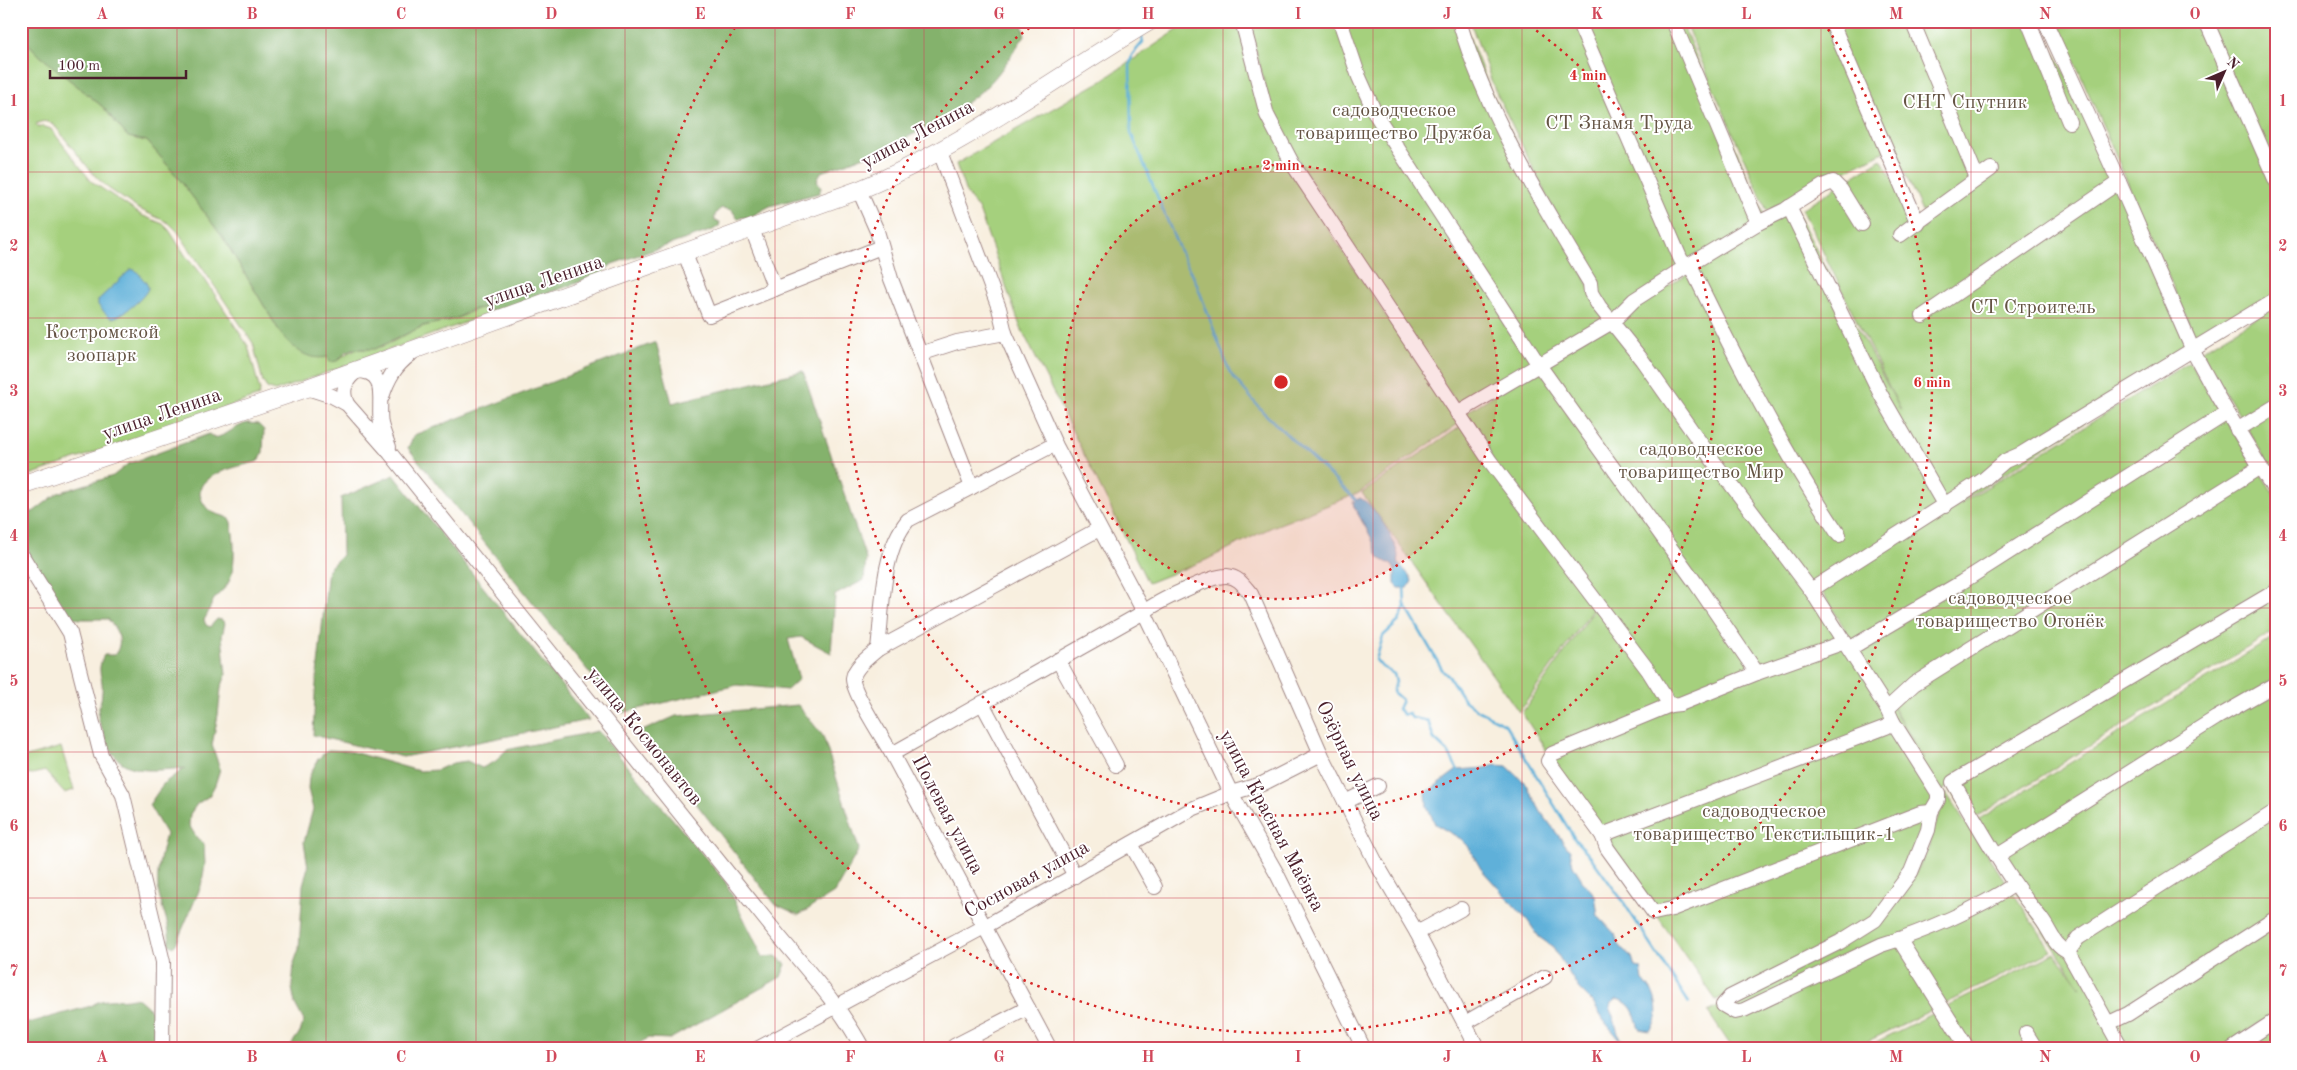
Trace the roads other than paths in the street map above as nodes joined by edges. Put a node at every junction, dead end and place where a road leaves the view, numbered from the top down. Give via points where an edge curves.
1 (1150, 21) edge
2 (1242, 21) edge
3 (1340, 21) edge
4 (1459, 21) edge
5 (1578, 21) edge
6 (1673, 21) edge
7 (1831, 21) edge
8 (1912, 21) edge
9 (2028, 21) edge
10 (2045, 21) edge
11 (2206, 21) edge
12 (2069, 122) dead end
13 (940, 152) junction
14 (1991, 169) dead end
15 (1978, 178) junction
16 (2276, 181) edge
17 (2120, 182) junction
18 (859, 190) junction
19 (1789, 207) junction
20 (1758, 223) junction
21 (1862, 224) dead end
22 (1918, 224) junction
23 (752, 230) junction
24 (1900, 235) dead end
25 (881, 247) junction
26 (685, 254) junction
27 (1687, 266) junction
28 (775, 289) junction
29 (2276, 299) edge
30 (1923, 316) dead end
31 (1612, 322) junction
32 (1004, 333) junction
33 (418, 349) junction
34 (2193, 350) junction
35 (920, 354) junction
36 (1539, 365) junction
37 (357, 371) junction
38 (306, 388) junction
39 (347, 404) junction
40 (380, 405) junction
41 (2276, 406) edge
42 (1457, 413) junction
43 (2227, 413) junction
44 (2238, 430) junction
45 (1056, 444) junction
46 (390, 452) junction
47 (2260, 467) junction
48 (21, 485) edge
49 (972, 487) junction
50 (2276, 493) edge
51 (1945, 506) junction
52 (1099, 529) junction
53 (1839, 534) dead end
54 (21, 554) edge
55 (1811, 590) junction
56 (2276, 591) edge
57 (1144, 612) junction
58 (1847, 645) junction
59 (878, 649) junction
60 (1058, 660) junction
61 (1757, 673) junction
62 (2276, 684) edge
63 (982, 703) junction
64 (1670, 705) junction
65 (1887, 709) junction
66 (1893, 722) junction
67 (892, 754) junction
68 (1321, 754) junction
69 (1116, 765) dead end
70 (1378, 786) dead end
71 (1231, 793) junction
72 (1346, 802) junction
73 (2276, 811) edge
74 (1931, 812) junction
75 (1602, 835) junction
76 (1132, 844) junction
77 (1997, 856) junction
78 (1075, 876) junction
79 (2015, 884) junction
80 (1155, 887) dead end
81 (1461, 909) dead end
82 (2276, 918) edge
83 (984, 927) junction
84 (1417, 933) junction
85 (1899, 939) junction
86 (2068, 952) junction
87 (1545, 978) dead end
88 (837, 1005) junction
89 (1028, 1008) junction
90 (2276, 1020) edge
91 (2109, 1022) junction
92 (1465, 1023) junction
93 (2026, 1032) dead end
94 (954, 1046) dead end
95 (162, 1049) edge
96 (757, 1049) edge
97 (863, 1049) edge
98 (1050, 1049) edge
99 (1364, 1049) edge
100 (1478, 1049) edge
101 (1968, 1049) edge
102 (2036, 1049) edge
103 (2122, 1049) edge
104 (2232, 1049) edge

1 - 13 main road, улица Ленина
2 - 42 street via 1274,132
3 - 36 street via 1376,115
4 - 31 street via 1485,92 1515,153 1590,283 1599,306
5 - 27 street via 1681,260
6 - 20 street
7 - 22 street
8 - 15 street
9 - 12 street
10 - 17 street
11 - 16 street
13 - 18 main road, улица Ленина via 899,174
13 - 32 street, улица Красная Маёвка via 999,308
14 - 15 street
15 - 22 street
17 - 30 street
17 - 34 street
18 - 23 main road, улица Ленина
18 - 25 street
19 - 20 street
19 - 21 street via 1833,182
19 - 51 street via 1881,395
20 - 27 street
22 - 24 street
23 - 26 main road, улица Ленина
23 - 28 street
25 - 28 street
25 - 35 street
26 - 28 street via 709,315
26 - 33 main road, улица Ленина
27 - 31 street via 1634,300
27 - 53 street via 1693,271 1745,376
29 - 34 street
31 - 36 street
31 - 55 street
32 - 35 street via 957,342
32 - 45 street, улица Красная Маёвка
33 - 37 main road, улица Ленина
33 - 40 street via 398,364 387,381
34 - 43 street
34 - 51 street via 2005,461 1984,480
35 - 49 street
36 - 42 street
36 - 61 street
37 - 38 main road, улица Ленина
37 - 39 street via 348,378 344,387
37 - 40 street via 372,374 379,381
38 - 39 street
38 - 48 main road, улица Ленина
39 - 46 street, улица Космонавтов
40 - 46 street
41 - 44 street
42 - 64 street via 1648,670
43 - 44 street
43 - 58 street via 1962,582
44 - 47 street
45 - 49 street
45 - 52 street, улица Красная Маёвка
46 - 88 street, улица Космонавтов
47 - 50 street
47 - 65 street via 1914,684
49 - 59 street via 908,520 900,530 886,568
51 - 55 street
52 - 57 street, улица Красная Маёвка
52 - 59 street
54 - 95 street via 70,633 101,755 122,795 163,962
55 - 58 street
56 - 77 street via 1953,782
57 - 60 street
57 - 68 street, Озёрная улица via 1155,603 1214,579 1227,576 1241,581 1251,594
57 - 71 street, улица Красная Маёвка
58 - 61 street
58 - 65 street
59 - 67 street, Полевая улица via 858,668 853,678 864,706
60 - 63 street
60 - 69 street
61 - 64 street via 1698,698
62 - 77 street via 2216,718
63 - 67 street
63 - 78 street
64 - 75 street via 1549,757 1548,761
65 - 66 street
66 - 74 street via 1938,793
66 - 75 street
67 - 83 street, Полевая улица
68 - 71 street, Сосновая улица via 1262,784
68 - 72 street, Озёрная улица
70 - 72 street
71 - 76 street, Сосновая улица via 1192,810
71 - 99 street, улица Красная Маёвка via 1277,874
72 - 84 street, Озёрная улица
73 - 86 street via 2078,938
74 - 75 street via 1920,813 1658,913 1654,913 1607,848
74 - 85 street via 1928,830 1911,872 1875,920 1840,942 1730,997 1723,1005 1735,1012 1744,1010
76 - 78 street, Сосновая улица
76 - 80 street
77 - 79 street
78 - 83 street, Сосновая улица
79 - 85 street via 1995,897
79 - 86 street via 2054,941
81 - 84 street
82 - 91 street via 2128,1014
83 - 88 street, Сосновая улица
83 - 89 street, Полевая улица
84 - 92 street, Озёрная улица
85 - 101 street
86 - 91 street
87 - 92 street
88 - 96 street, Сосновая улица
88 - 97 street, улица Космонавтов
89 - 94 street
89 - 98 street, Полевая улица
90 - 104 street
91 - 103 street
92 - 100 street, Озёрная улица
93 - 102 street

